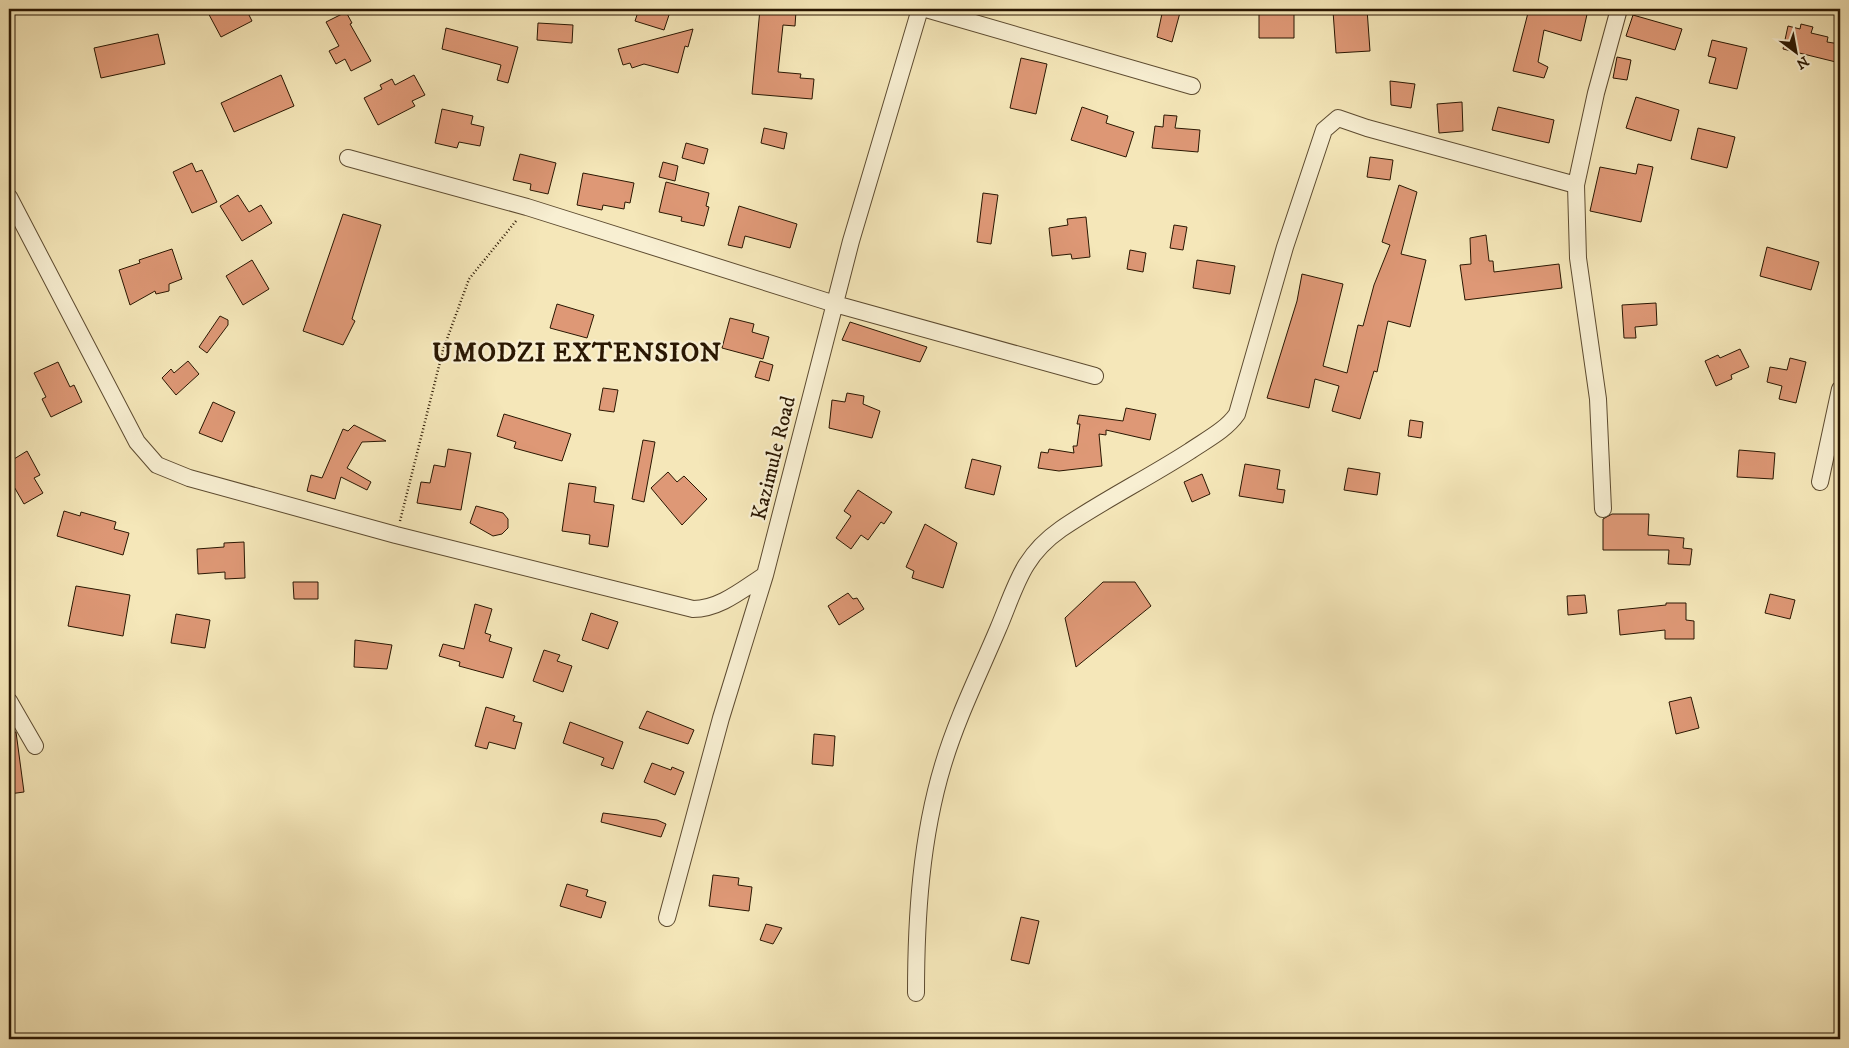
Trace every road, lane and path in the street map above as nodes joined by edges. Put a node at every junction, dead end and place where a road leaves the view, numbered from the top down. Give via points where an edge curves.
1 (920, 9) edge
2 (926, 9) edge
3 (1619, 9) edge
4 (1192, 86) dead end
5 (348, 158) dead end
6 (1576, 185) junction
7 (9, 197) edge
8 (527, 207) junction
9 (835, 304) junction
10 (1096, 376) dead end
11 (1840, 389) edge
12 (1820, 482) dead end
13 (1603, 509) dead end
14 (396, 535) junction
15 (765, 575) junction
16 (9, 701) edge
17 (35, 746) dead end
18 (667, 918) dead end
19 (916, 993) dead end

1 - 9 street, Kazimule Road via 850,241
2 - 4 street
3 - 6 street
5 - 8 street
6 - 13 street via 1578,258 1598,399
6 - 19 street via 1338,118 1324,130 1284,247 1238,414 1198,446 1061,529 1036,549 1022,570 968,694 943,765 925,838
7 - 14 street via 137,442 157,465 189,478
8 - 9 street
8 - 14 path via 469,279 443,350
9 - 10 street
9 - 15 street, Kazimule Road
11 - 12 street
14 - 15 street via 693,609 706,609 722,602
15 - 18 street, Kazimule Road via 721,718
16 - 17 street

